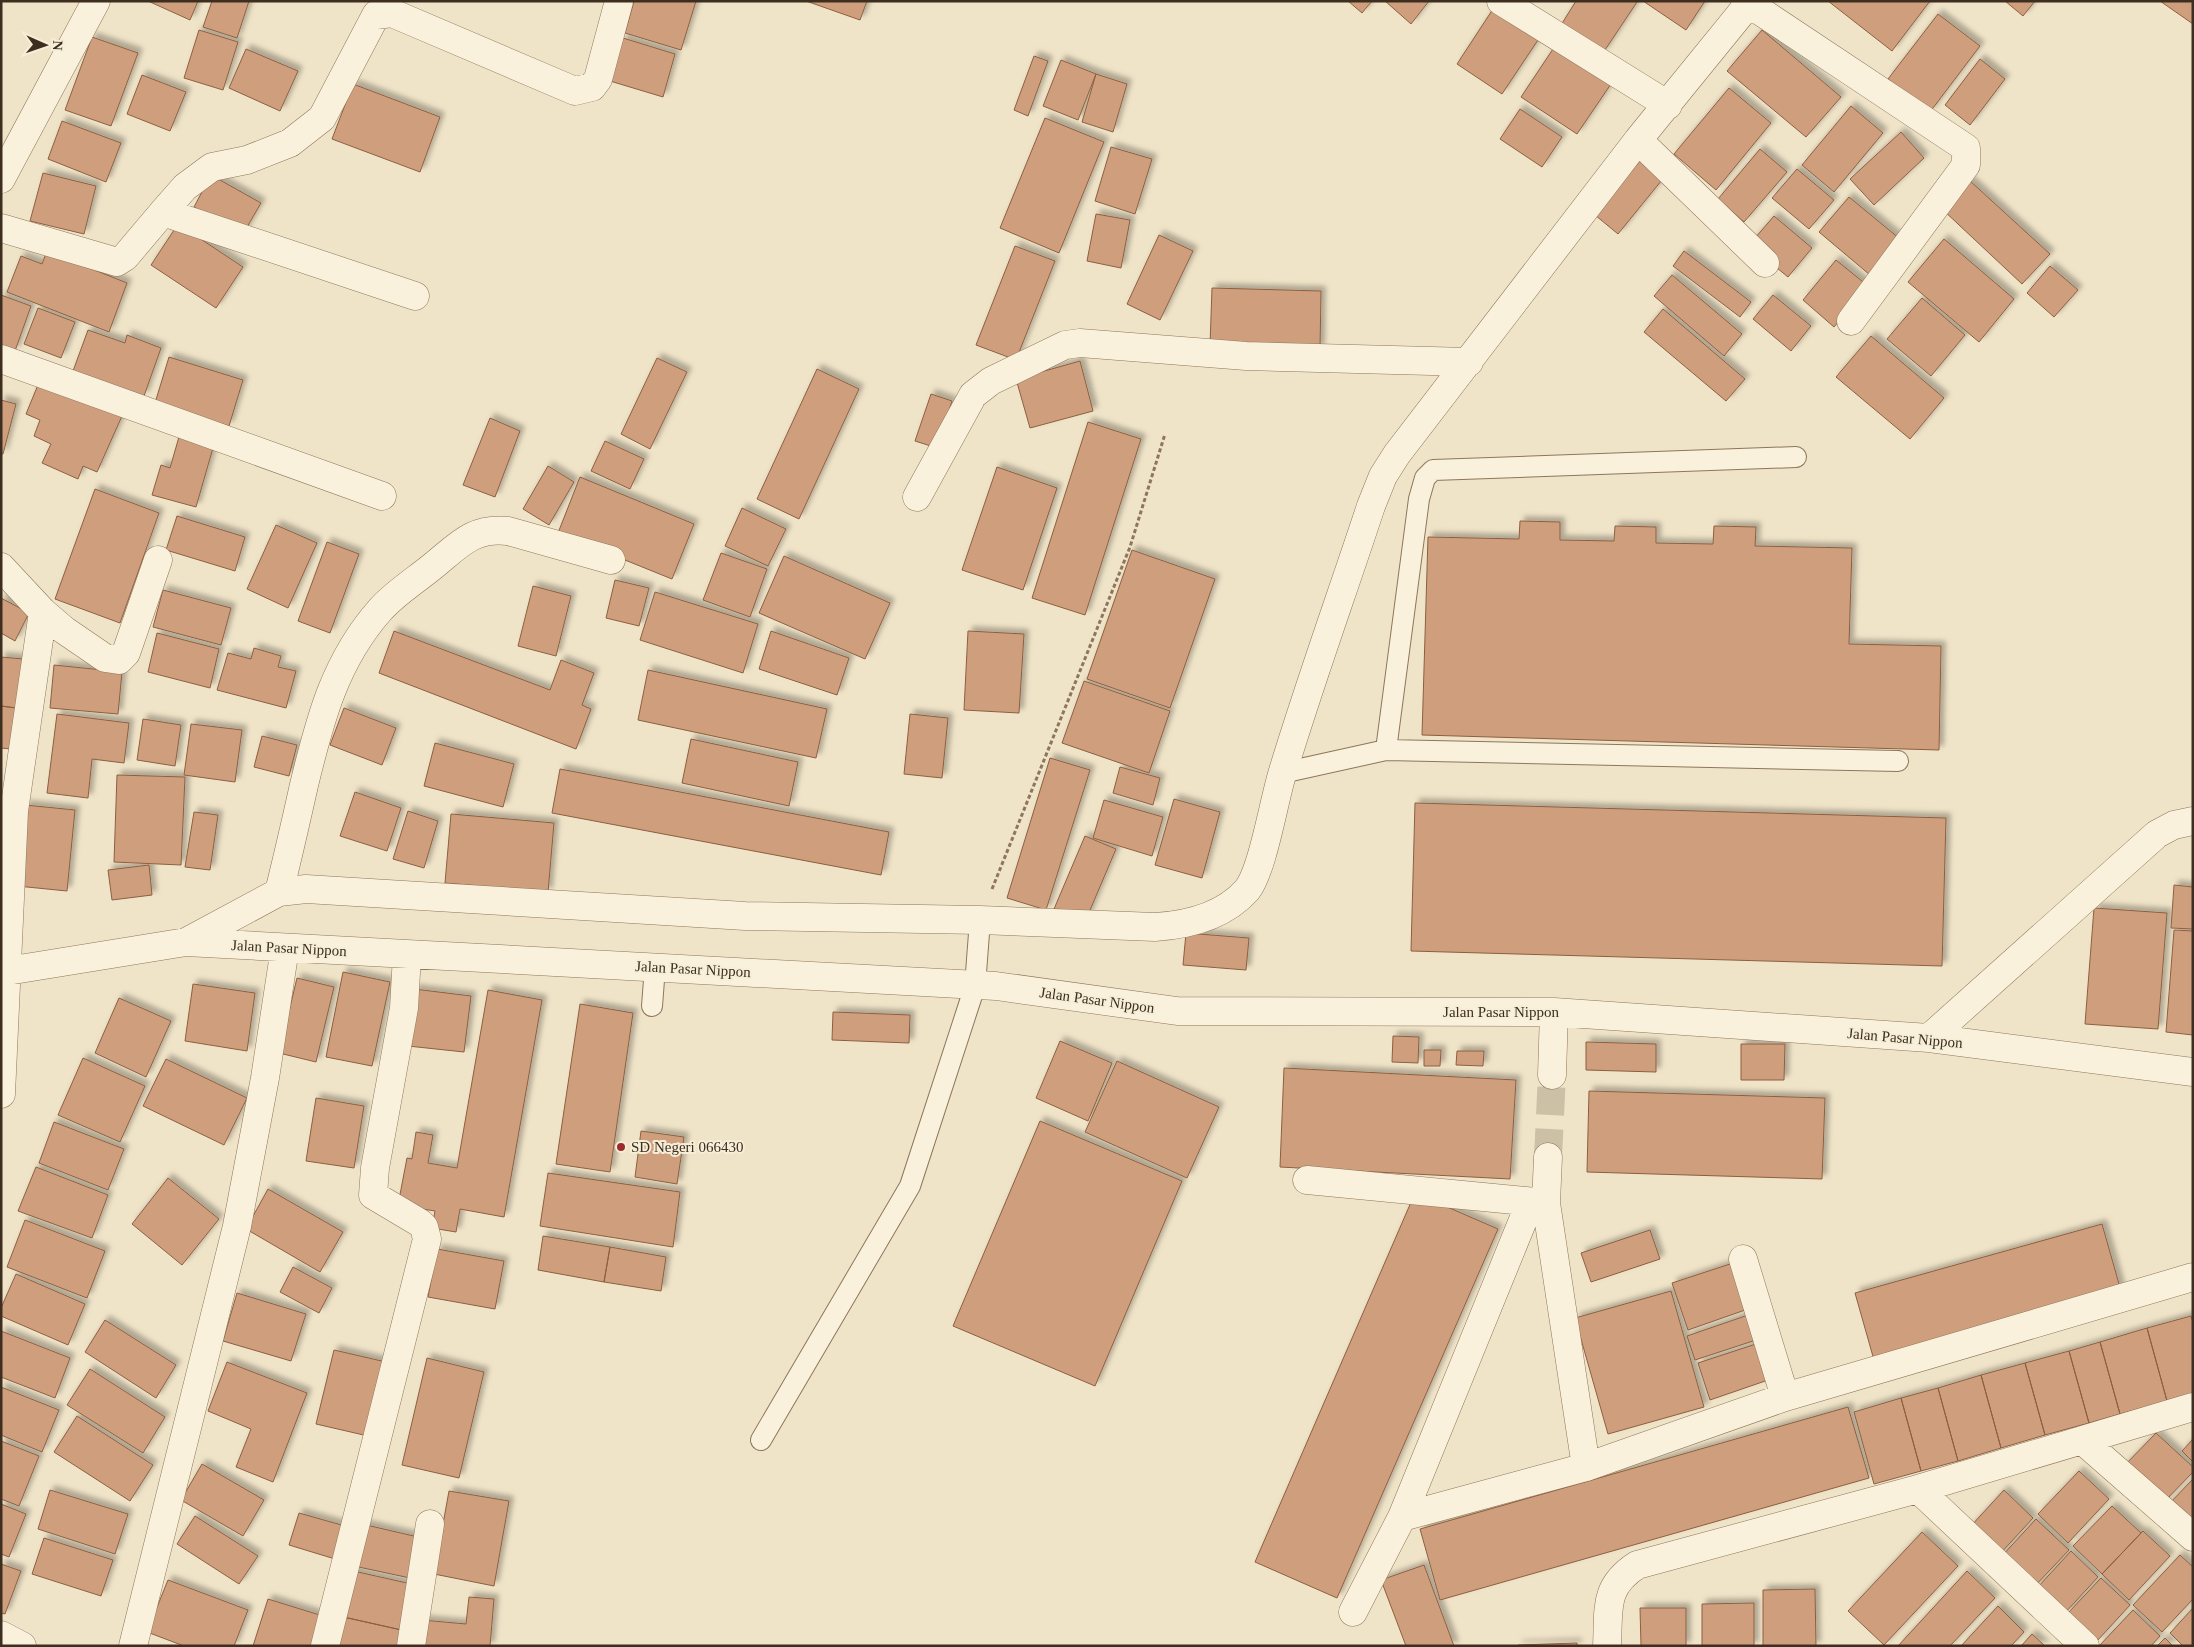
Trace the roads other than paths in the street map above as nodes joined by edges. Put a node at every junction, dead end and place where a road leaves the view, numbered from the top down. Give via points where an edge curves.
1 (96, 1) edge
2 (619, 1) edge
3 (1501, 1) edge
4 (1748, 2) edge
5 (1668, 105) junction
6 (1638, 140) junction
7 (1, 180) edge
8 (163, 212) junction
9 (1, 228) edge
10 (1765, 263) dead end
11 (415, 296) dead end
12 (1851, 321) dead end
13 (1, 359) edge
14 (1470, 362) junction
15 (1796, 458) dead end
16 (382, 496) dead end
17 (917, 497) dead end
18 (158, 560) dead end
19 (612, 560) dead end
20 (1, 567) edge
21 (43, 612) junction
22 (1386, 750) junction
23 (1898, 761) dead end
24 (1282, 773) junction
25 (2193, 821) edge
26 (279, 892) junction
27 (980, 920) junction
28 (186, 942) junction
29 (285, 948) junction
30 (407, 955) junction
31 (655, 966) junction
32 (4, 972) edge
33 (976, 986) junction
34 (652, 1006) dead end
35 (1554, 1012) junction
36 (1929, 1038) junction
37 (2193, 1072) edge
38 (1552, 1075) tunnel mouth
39 (1, 1094) edge
40 (1548, 1157) tunnel mouth
41 (1307, 1180) dead end
42 (1538, 1203) junction
43 (1743, 1259) dead end
44 (2193, 1277) edge
45 (1785, 1397) junction
46 (2193, 1407) edge
47 (761, 1440) dead end
48 (2082, 1440) junction
49 (1586, 1467) junction
50 (1918, 1489) junction
51 (1402, 1518) junction
52 (430, 1524) dead end
53 (2193, 1537) edge
54 (1353, 1612) dead end
55 (1, 1635) edge
56 (22, 1646) edge
57 (133, 1646) edge
58 (325, 1646) edge
59 (411, 1646) edge
60 (1606, 1646) edge
61 (2085, 1646) edge

1 - 7 street
2 - 8 street via 600,74 592,87 575,91 392,13 376,15 322,118 290,143 247,160 212,167 185,186
3 - 5 street
4 - 5 street
4 - 12 street via 1966,148 1966,164
5 - 6 street
6 - 10 street
6 - 14 street
8 - 9 street via 125,257 117,262
8 - 11 street
13 - 16 street
14 - 17 street via 1246,356 1065,345 991,381 973,395
14 - 24 street via 1397,454 1384,476
15 - 22 lane via 1433,470 1427,474 1419,499
18 - 21 street via 126,653 119,660 105,658
19 - 26 street via 495,529 471,535 381,608 352,646 326,701
20 - 21 street
21 - 32 street via 14,811
22 - 23 lane
22 - 24 lane
24 - 27 street via 1255,876 1240,897 1224,909 1177,926 1155,927
25 - 36 street via 2174,825 2157,834
26 - 27 street via 331,890 744,916
26 - 28 street
27 - 33 lane
28 - 29 street, Jalan Pasar Nippon
28 - 32 street, Jalan Pasar Nippon
29 - 30 street, Jalan Pasar Nippon
29 - 57 street via 237,1226
30 - 31 street, Jalan Pasar Nippon
30 - 58 street via 404,1008 373,1195 424,1227 427,1239
31 - 33 street, Jalan Pasar Nippon
31 - 34 lane
32 - 39 street
33 - 35 street, Jalan Pasar Nippon via 1178,1011
33 - 47 lane via 910,1186
35 - 36 street, Jalan Pasar Nippon
35 - 38 street
36 - 37 street, Jalan Pasar Nippon
40 - 42 street
41 - 42 street
42 - 49 street
42 - 51 street
43 - 45 street
44 - 45 street
45 - 49 street
46 - 48 street
48 - 50 street
48 - 53 street
49 - 51 street
50 - 60 street via 1638,1565 1623,1574 1614,1586
50 - 61 street
51 - 54 street
52 - 59 street
55 - 56 street

